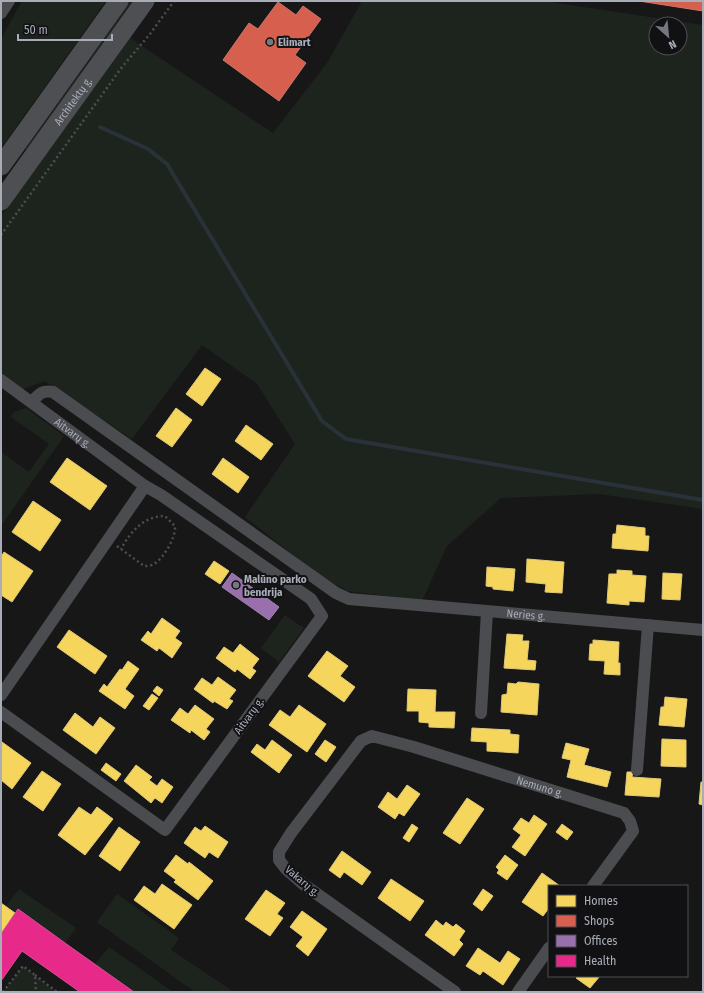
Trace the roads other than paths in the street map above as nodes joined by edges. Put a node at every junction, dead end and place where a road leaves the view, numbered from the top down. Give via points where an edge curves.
1 (8, 1) edge
2 (119, 1) edge
3 (145, 1) edge
4 (1, 14) edge
5 (12, 151) junction
6 (29, 163) junction
7 (1, 166) edge
8 (1, 201) edge
9 (1, 380) edge
10 (32, 402) junction
11 (145, 486) junction
12 (487, 612) junction
13 (648, 625) junction
14 (703, 630) edge
15 (1, 695) edge
16 (1, 712) edge
17 (481, 713) dead end
18 (372, 736) joint
19 (637, 770) dead end
20 (594, 885) edge
21 (548, 949) edge
22 (456, 992) edge
23 (518, 992) edge

1 - 4 street
2 - 5 main road, Architektų g.
3 - 6 main road, Architektų g.
5 - 6 main road
5 - 7 main road, Architektų g.
6 - 8 main road, Architektų g.
9 - 10 street, Aitvarų g.
10 - 11 street, Aitvarų g.
10 - 12 street, Neries g. via 40,393 53,392 336,594 349,599
11 - 15 street
11 - 16 street, Aitvarų g. via 311,599 322,616 166,830
12 - 13 street, Neries g.
12 - 17 street
13 - 14 street, Neries g.
13 - 19 street
18 - 20 street, Nemuno g. via 624,813 633,831
18 - 22 street, Vakarų g. via 361,741 290,833 279,852 279,860 303,884
21 - 23 street

